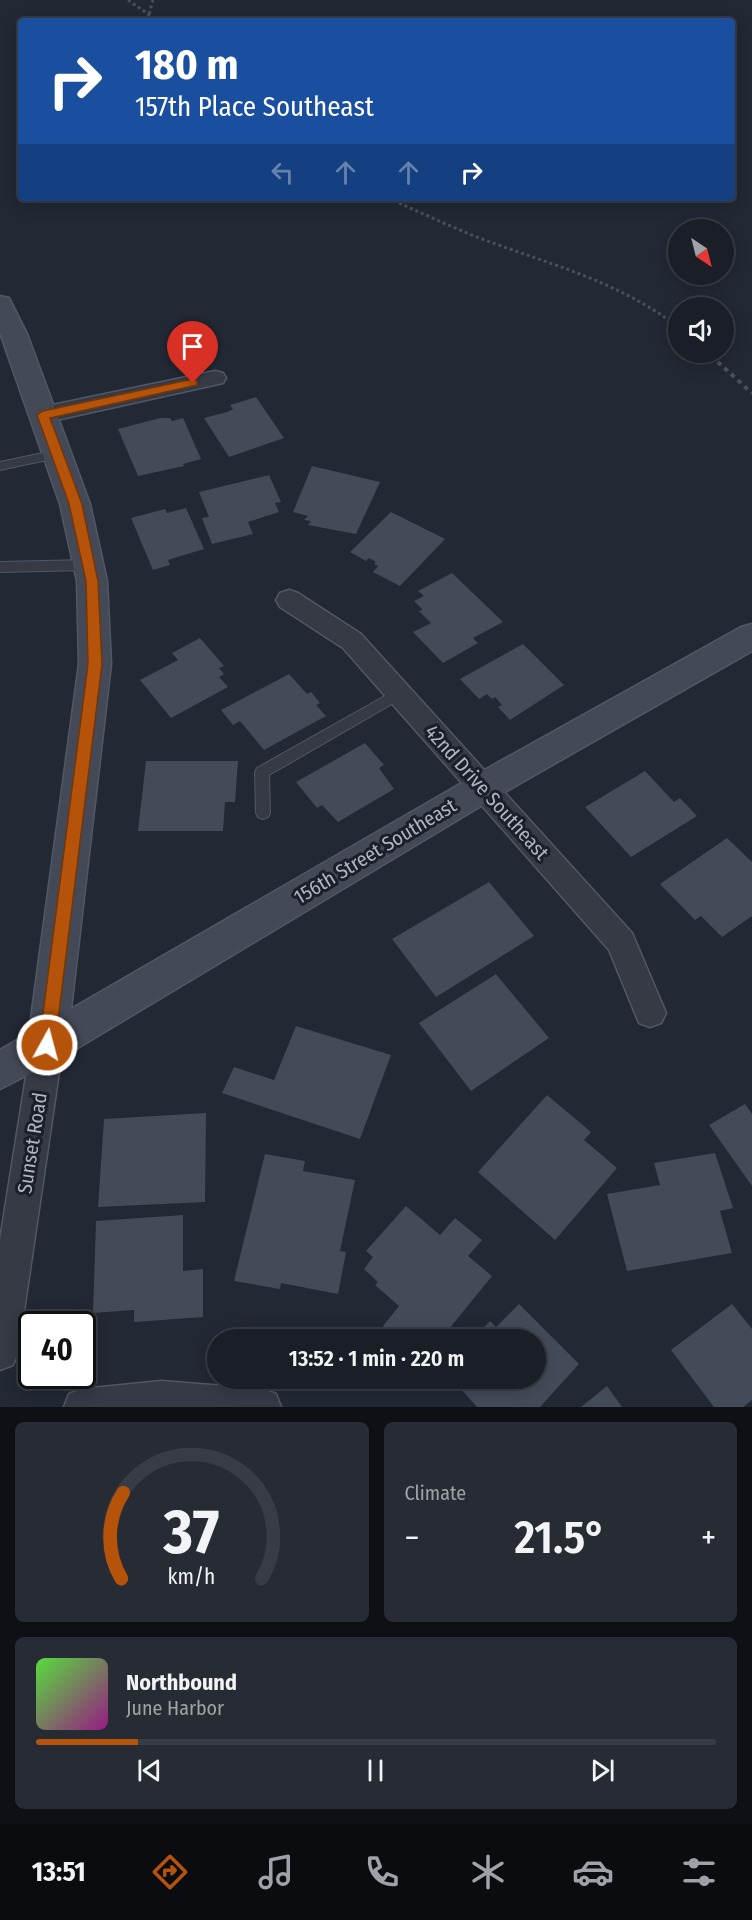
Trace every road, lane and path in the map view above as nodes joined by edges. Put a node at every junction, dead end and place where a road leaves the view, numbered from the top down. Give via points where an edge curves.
1 (128, 0) edge
2 (153, 0) edge
3 (149, 14) junction
4 (154, 18) edge
5 (395, 201) edge
6 (0, 304) edge
7 (668, 320) edge
8 (718, 363) edge
9 (215, 378) dead end
10 (752, 393) edge
11 (43, 415) junction
12 (57, 454) junction
13 (0, 466) edge
14 (88, 566) junction
15 (0, 567) edge
16 (289, 600) dead end
17 (752, 636) edge
18 (399, 693) junction
19 (484, 787) junction
20 (263, 813) dead end
21 (650, 1013) dead end
22 (47, 1045) junction
23 (0, 1071) edge
24 (0, 1352) edge
25 (82, 1407) edge
26 (262, 1407) edge

1 - 3 path
2 - 3 path
3 - 4 path
5 - 7 path via 500,246 553,261 634,295
6 - 11 street, Sunset Road
8 - 10 path
9 - 11 street
11 - 12 street, Sunset Road
12 - 13 lane
12 - 14 street, Sunset Road via 75,504
14 - 15 lane
14 - 22 street, Sunset Road via 95,664
16 - 18 street, 42nd Drive Southeast via 351,641
17 - 19 street, 156th Street Southeast
18 - 19 street, 42nd Drive Southeast
18 - 20 lane via 262,772
19 - 21 street, 42nd Drive Southeast via 621,942
19 - 22 street, 156th Street Southeast
22 - 23 street, 156th Street Southeast
22 - 24 street, Sunset Road
25 - 26 street via 161,1399

